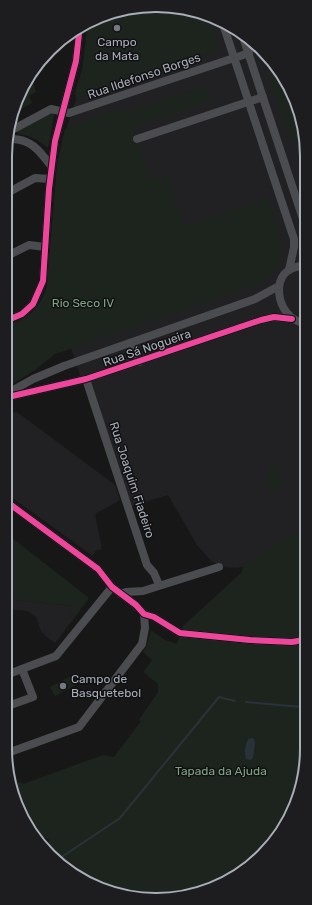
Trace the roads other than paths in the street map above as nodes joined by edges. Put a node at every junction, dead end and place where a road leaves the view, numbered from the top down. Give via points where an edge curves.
1 (225, 29) edge
2 (80, 34) edge
3 (245, 43) edge
4 (249, 53) junction
5 (234, 58) junction
6 (263, 97) junction
7 (248, 101) junction
8 (62, 111) junction
9 (15, 128) edge
10 (13, 139) edge
11 (137, 139) dead end
12 (51, 166) junction
13 (50, 179) junction
14 (12, 191) edge
15 (300, 210) edge
16 (45, 247) junction
17 (12, 254) edge
18 (300, 267) edge
19 (289, 270) junction
20 (279, 286) junction
21 (12, 318) edge
22 (300, 322) edge
23 (133, 342) junction
24 (139, 362) junction
25 (38, 377) junction
26 (86, 379) junction
27 (12, 391) edge
28 (35, 391) junction
29 (12, 396) edge
30 (12, 506) edge
31 (219, 567) dead end
32 (159, 585) junction
33 (112, 587) junction
34 (121, 594) junction
35 (144, 614) junction
36 (300, 641) edge
37 (22, 669) junction
38 (12, 673) edge
39 (12, 704) edge
40 (12, 751) edge

1 - 5 street
2 - 8 street via 76,61
3 - 4 street
4 - 5 street, Rua Ildefonso Borges
4 - 6 street
5 - 7 street
5 - 8 street, Rua Ildefonso Borges via 69,114
6 - 7 street
6 - 15 street
7 - 11 street
7 - 19 street via 294,239
8 - 9 street, Rua Ildefonso Borges via 49,110
8 - 12 street
10 - 12 street via 24,140 36,147
12 - 13 street
13 - 14 street via 35,178
13 - 16 street
16 - 17 street via 29,245
16 - 21 street via 43,281 37,298 25,312
18 - 19 street
19 - 20 street via 282,276
20 - 22 street via 286,313
20 - 23 street, Rua Sá Nogueira via 255,299
22 - 24 street, Rua Sá Nogueira via 274,317
23 - 24 street, Rua Sá Nogueira
23 - 25 street, Rua Sá Nogueira
24 - 26 street, Rua Sá Nogueira
25 - 27 street, Rua Sá Nogueira
25 - 28 street via 34,383
26 - 28 street, Rua Sá Nogueira
26 - 32 street, Rua Joaquim Fiadeiro via 147,565
28 - 29 street, Rua Sá Nogueira
30 - 33 street via 98,569
31 - 32 street
32 - 34 street
33 - 34 street
33 - 37 street via 56,656
34 - 35 street
35 - 36 street via 154,617 180,633 194,636
35 - 40 street via 142,644 79,727
37 - 38 street
37 - 39 street via 33,697

